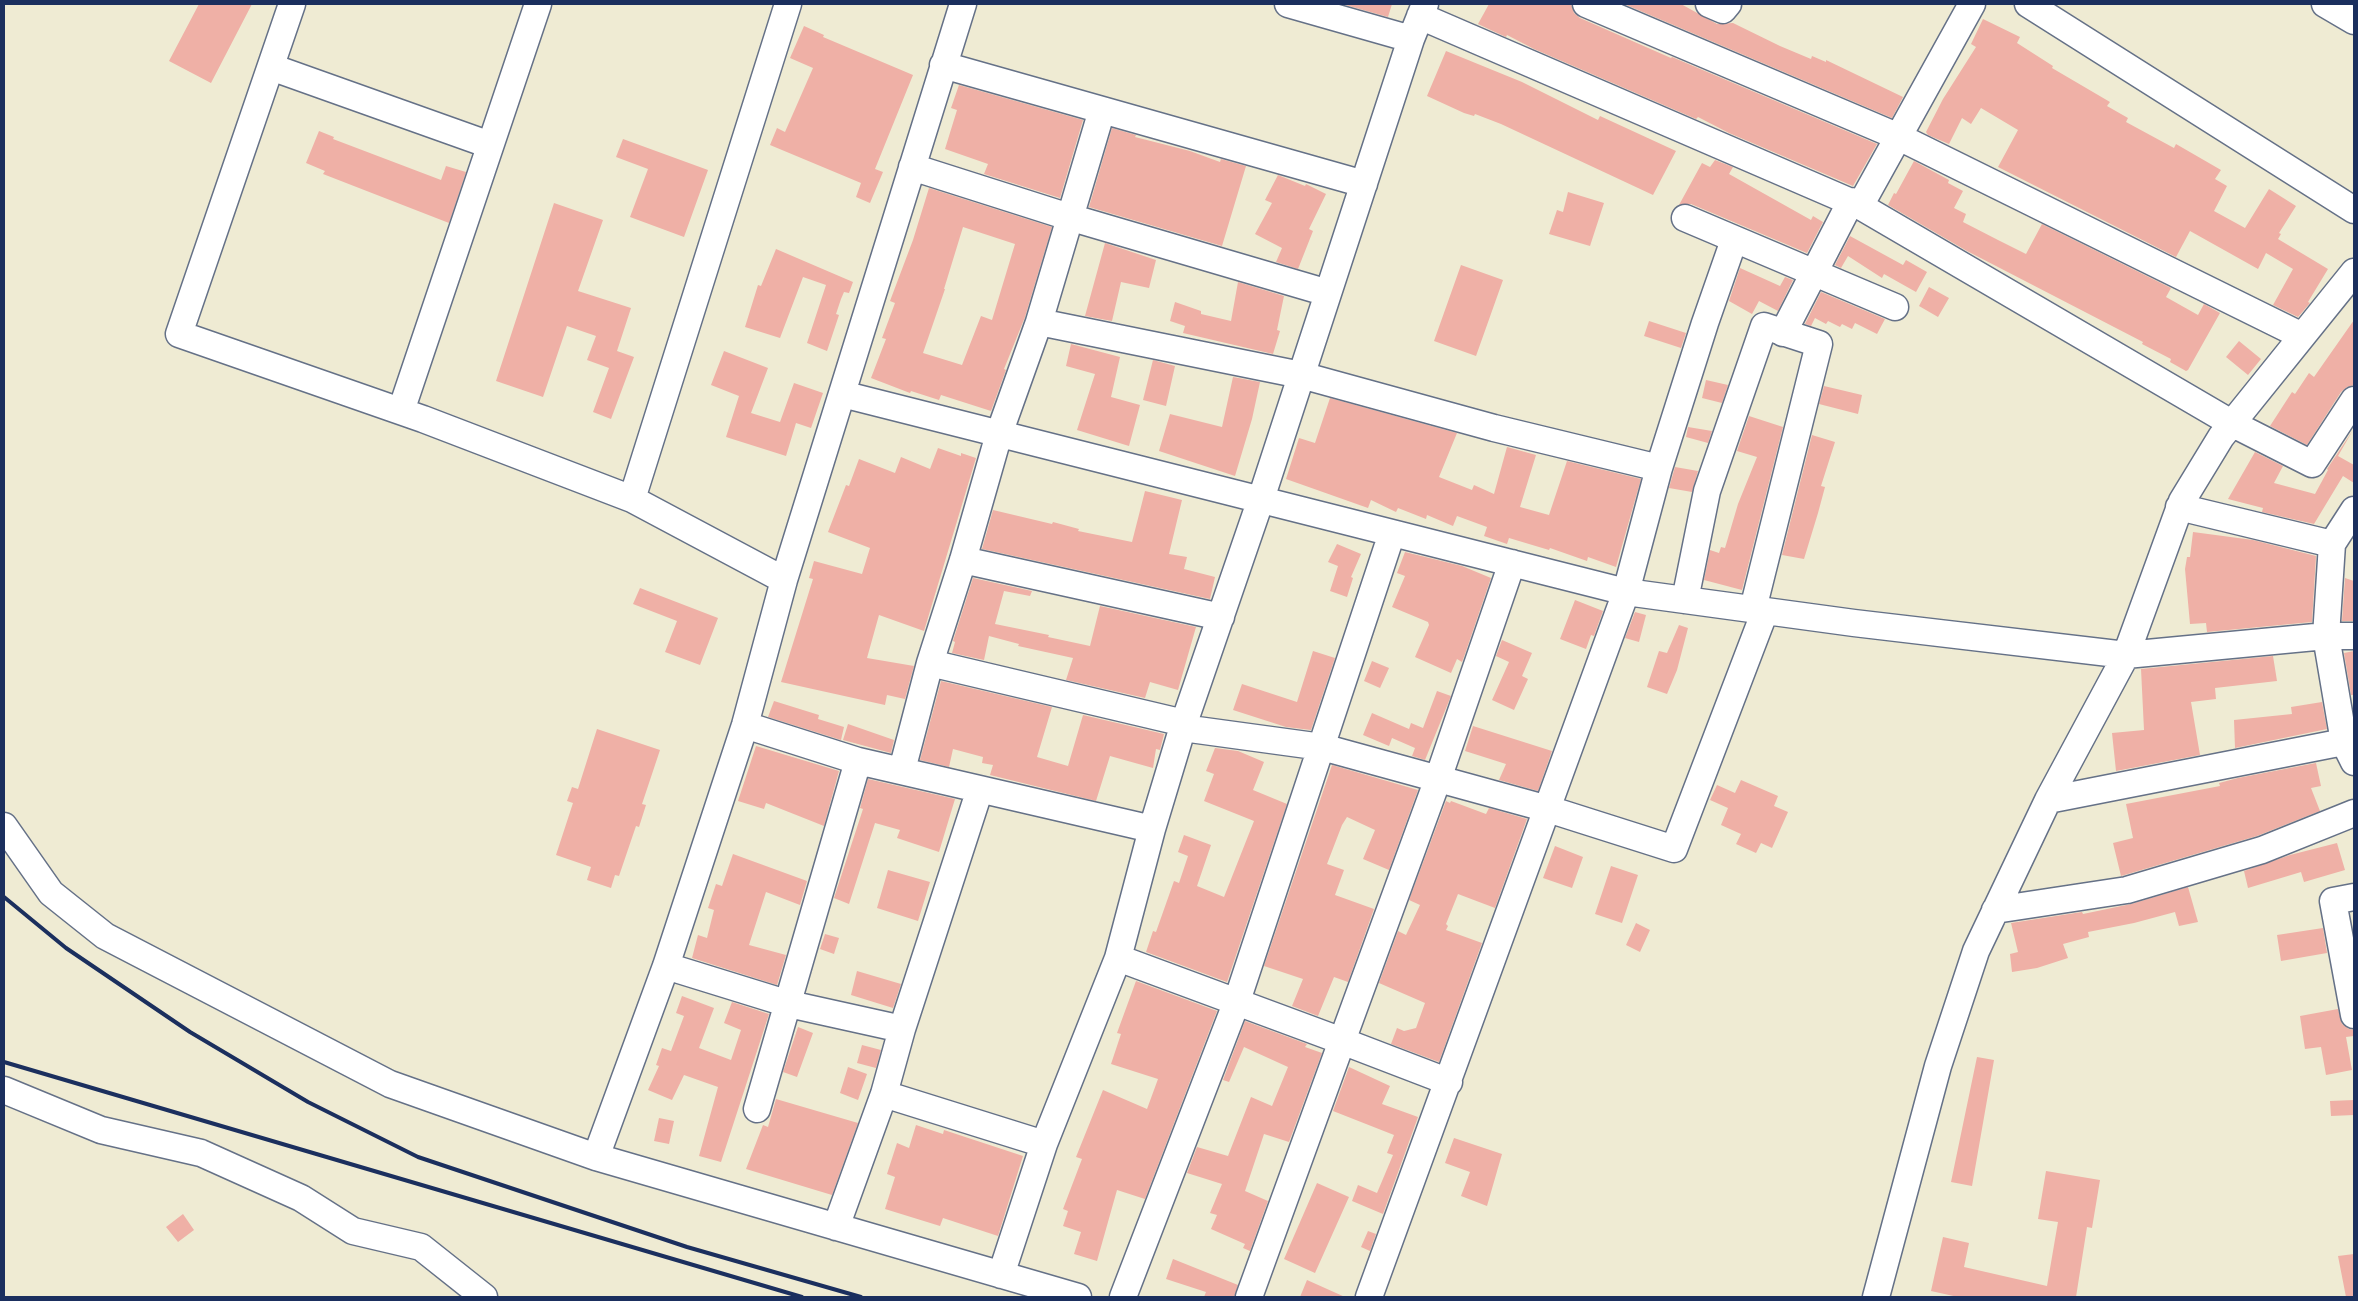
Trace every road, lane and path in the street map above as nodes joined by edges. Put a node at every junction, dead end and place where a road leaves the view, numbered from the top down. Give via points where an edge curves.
1 (292, 4) edge
2 (538, 4) edge
3 (788, 4) edge
4 (963, 4) edge
5 (1288, 4) edge
6 (1586, 4) edge
7 (1708, 4) edge
8 (1728, 4) edge
9 (1972, 4) edge
10 (2325, 4) edge
11 (2045, 8) edge
12 (1419, 20) edge
13 (2354, 21) edge
14 (943, 65) junction
15 (271, 66) junction
16 (1102, 110) junction
17 (1899, 137) junction
18 (490, 144) junction
19 (912, 166) junction
20 (1364, 184) junction
21 (1855, 203) junction
22 (2354, 210) edge
23 (1070, 217) junction
24 (1685, 218) dead end
25 (1734, 240) junction
26 (2354, 272) edge
27 (1814, 274) junction
28 (1328, 293) junction
29 (1895, 307) dead end
30 (1039, 322) junction
31 (1783, 333) junction
32 (2302, 336) junction
33 (1301, 375) junction
34 (842, 394) junction
35 (2354, 400) edge
36 (401, 411) junction
37 (2233, 424) junction
38 (999, 434) junction
39 (1659, 468) junction
40 (632, 499) junction
41 (1261, 500) junction
42 (2179, 507) junction
43 (2354, 510) edge
44 (1392, 532) junction
45 (2332, 544) junction
46 (963, 560) junction
47 (1512, 563) junction
48 (784, 580) junction
49 (1626, 592) junction
50 (1685, 600) junction
51 (1759, 610) junction
52 (1221, 617) junction
53 (2326, 636) junction
54 (2354, 636) edge
55 (2126, 655) junction
56 (930, 663) junction
57 (1184, 723) junction
58 (745, 725) junction
59 (1322, 747) junction
60 (2351, 748) edge
61 (858, 761) junction
62 (902, 770) junction
63 (1437, 779) junction
64 (980, 788) junction
65 (2048, 800) junction
66 (1548, 809) junction
67 (2354, 813) edge
68 (4, 826) edge
69 (1152, 829) junction
70 (2354, 897) edge
71 (1996, 910) junction
72 (1118, 958) junction
73 (666, 966) junction
74 (1237, 1001) junction
75 (789, 1004) junction
76 (2354, 1015) edge
77 (902, 1029) junction
78 (1342, 1041) junction
79 (1449, 1082) junction
80 (4, 1090) edge
81 (884, 1094) junction
82 (757, 1109) dead end
83 (1044, 1144) junction
84 (596, 1158) junction
85 (836, 1227) junction
86 (1001, 1275) junction
87 (484, 1297) edge
88 (1078, 1297) edge
89 (1123, 1297) edge
90 (1249, 1297) edge
91 (1369, 1297) edge
92 (1876, 1297) edge

1 - 15 street
2 - 18 street
3 - 40 street
4 - 14 street
5 - 12 street
6 - 17 street
7 - 8 street via 1723,10
9 - 17 street
10 - 13 street
11 - 22 street
12 - 20 street
12 - 21 street
14 - 16 street
14 - 19 street
15 - 18 street
15 - 36 street via 179,334
16 - 20 street
16 - 23 street
17 - 21 street
17 - 32 street
18 - 36 street
19 - 23 street
19 - 34 street
20 - 28 street
21 - 27 street
21 - 37 street
23 - 28 street
23 - 30 street
24 - 25 street
25 - 27 street
25 - 39 street
26 - 32 street
27 - 29 street
27 - 31 street
28 - 33 street
30 - 33 street
30 - 38 street
31 - 50 street via 1764,326 1706,491
31 - 51 street via 1819,344
32 - 37 street
33 - 39 street via 1494,428
33 - 41 street
34 - 38 street
34 - 48 street
35 - 37 street via 2312,464
36 - 40 street
37 - 42 street via 2221,437
38 - 41 street
38 - 46 street
39 - 49 street
40 - 48 street
41 - 44 street
41 - 52 street
42 - 45 street
42 - 55 street
43 - 45 street
44 - 47 street
44 - 59 street
45 - 53 street
46 - 52 street
46 - 56 street
47 - 49 street
47 - 63 street
48 - 58 street
49 - 50 street
49 - 66 street
50 - 51 street
51 - 55 street
51 - 66 street via 1674,849
52 - 57 street
53 - 54 street
53 - 55 street
53 - 60 street
55 - 65 street
56 - 57 street
56 - 62 street
57 - 59 street via 1190,729
57 - 69 street
58 - 61 street
58 - 73 street
59 - 63 street
59 - 74 street
60 - 65 street
61 - 62 street
61 - 75 street
62 - 64 street
63 - 66 street
63 - 78 street
64 - 69 street
64 - 77 street
65 - 71 street
66 - 79 street
67 - 71 street via 2262,850 2127,890
68 - 84 street via 52,893 105,936 390,1084
69 - 72 street
70 - 76 street via 2332,901
71 - 92 street via 1976,951 1938,1066
72 - 74 street
72 - 83 street
73 - 75 street
73 - 84 street
74 - 78 street
74 - 89 street
75 - 77 street
75 - 82 street
77 - 81 street
78 - 79 street
78 - 90 street
79 - 91 street
80 - 87 street via 101,1130 201,1153 301,1198 353,1231 421,1247
81 - 83 street
81 - 85 street
83 - 86 street
84 - 85 street
85 - 86 street
86 - 88 street

